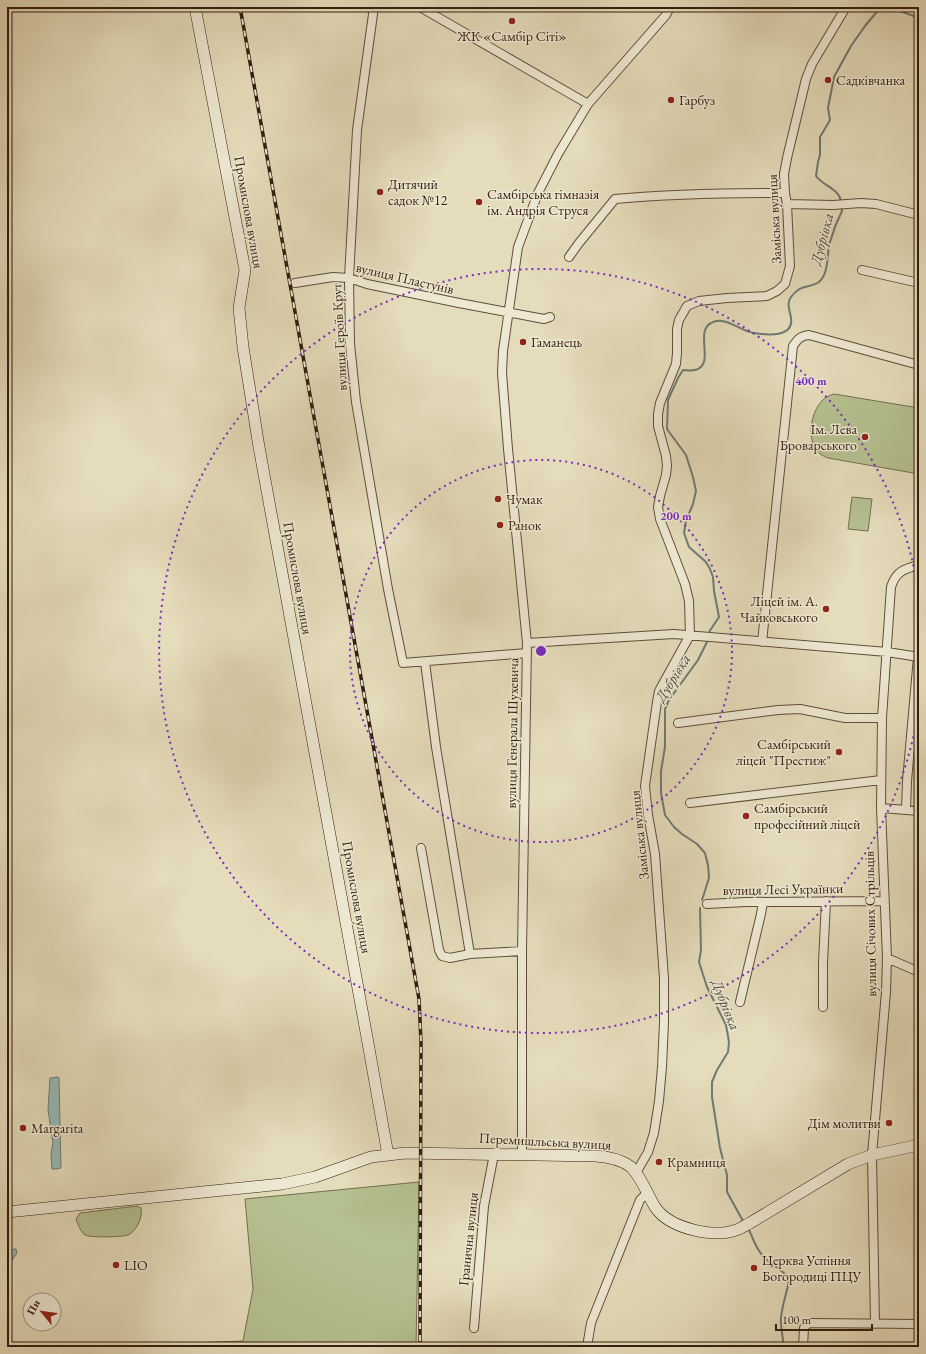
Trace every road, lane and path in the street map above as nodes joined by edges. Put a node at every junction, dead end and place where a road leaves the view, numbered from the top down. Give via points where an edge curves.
1 (195, 7) edge
2 (374, 7) edge
3 (420, 7) edge
4 (670, 7) edge
5 (846, 7) edge
6 (588, 104) junction
7 (784, 193) junction
8 (788, 204) junction
9 (919, 215) edge
10 (569, 257) dead end
11 (862, 270) dead end
12 (349, 278) junction
13 (295, 283) dead end
14 (919, 283) edge
15 (508, 313) junction
16 (550, 316) dead end
17 (919, 365) edge
18 (919, 565) edge
19 (690, 635) junction
20 (762, 642) junction
21 (527, 644) junction
22 (887, 652) junction
23 (527, 653) junction
24 (918, 657) edge
25 (425, 662) junction
26 (882, 718) junction
27 (678, 723) dead end
28 (881, 780) junction
29 (690, 803) dead end
30 (881, 808) junction
31 (906, 810) junction
32 (919, 811) edge
33 (421, 848) dead end
34 (826, 901) junction
35 (884, 901) junction
36 (763, 902) junction
37 (707, 904) dead end
38 (522, 951) junction
39 (470, 954) junction
40 (886, 958) junction
41 (919, 972) edge
42 (740, 1002) dead end
43 (823, 1007) dead end
44 (919, 1145) edge
45 (494, 1154) junction
46 (522, 1154) junction
47 (388, 1155) junction
48 (872, 1155) junction
49 (636, 1173) junction
50 (647, 1194) junction
51 (7, 1212) edge
52 (875, 1324) junction
53 (919, 1324) edge
54 (474, 1328) dead end
55 (587, 1347) edge
56 (803, 1347) edge

1 - 47 street, Промислова вулиця via 245,270 240,308 243,348 259,447
2 - 12 street, вулиця Героїв Крут via 357,130
3 - 6 street
4 - 6 street, вулиця Генерала Шухевича via 666,15
5 - 7 street, Заміська вулиця via 806,78 784,174
6 - 15 street, вулиця Генерала Шухевича via 538,193 518,247
7 - 8 street, Заміська вулиця
7 - 10 street via 701,193 615,199
8 - 9 street via 876,204
8 - 19 street, Заміська вулиця via 790,266 785,284 767,296 699,301 687,306 677,329 676,364 660,403 658,426 667,466 658,508 685,584 689,601
11 - 14 street
12 - 13 street, вулиця Пластунів via 333,277
12 - 15 street, вулиця Пластунів
12 - 25 street, вулиця Героїв Крут via 350,344 356,402 388,589 403,663
15 - 16 street via 544,319
15 - 21 street, вулиця Генерала Шухевича via 502,373
17 - 20 street via 809,335 802,336 793,346
18 - 22 street, вулиця Січових Стрільців via 897,574 893,580
19 - 20 street
19 - 21 street
19 - 49 street, Заміська вулиця via 659,691 645,786 655,854 664,978 664,1022 656,1125 648,1152
20 - 22 street
21 - 23 street, вулиця Генерала Шухевича
22 - 24 street
22 - 26 street, вулиця Січових Стрільців
23 - 25 street
23 - 38 street, вулиця Генерала Шухевича
24 - 31 street
25 - 39 street via 436,747
26 - 27 street via 845,718 800,709
26 - 28 street, вулиця Січових Стрільців
28 - 29 street
28 - 30 street, вулиця Січових Стрільців
30 - 31 street
30 - 35 street, вулиця Січових Стрільців
31 - 32 street
33 - 39 street via 440,954 450,958
34 - 35 street, вулиця Лесі Українки
34 - 36 street, вулиця Лесі Українки
34 - 43 street via 822,963
35 - 40 street, вулиця Січових Стрільців
36 - 37 street, вулиця Лесі Українки
36 - 42 street
38 - 39 street
38 - 46 street, вулиця Генерала Шухевича
40 - 41 street
40 - 48 street, вулиця Січових Стрільців via 886,992
44 - 48 street, Перемишльська вулиця
45 - 46 street, Перемишльська вулиця
45 - 47 street, Перемишльська вулиця
45 - 54 street, Гранична вулиця via 484,1206
46 - 49 street, Перемишльська вулиця via 608,1157 624,1163
47 - 51 street, Перемишльська вулиця via 371,1157 315,1177 282,1184
48 - 50 street, Перемишльська вулиця via 848,1164 750,1223 729,1231 701,1231 671,1222 656,1208
48 - 52 street, вулиця Січових Стрільців
49 - 50 street, Перемишльська вулиця
50 - 55 street via 640,1200 590,1323
52 - 53 street
52 - 56 street via 806,1324

